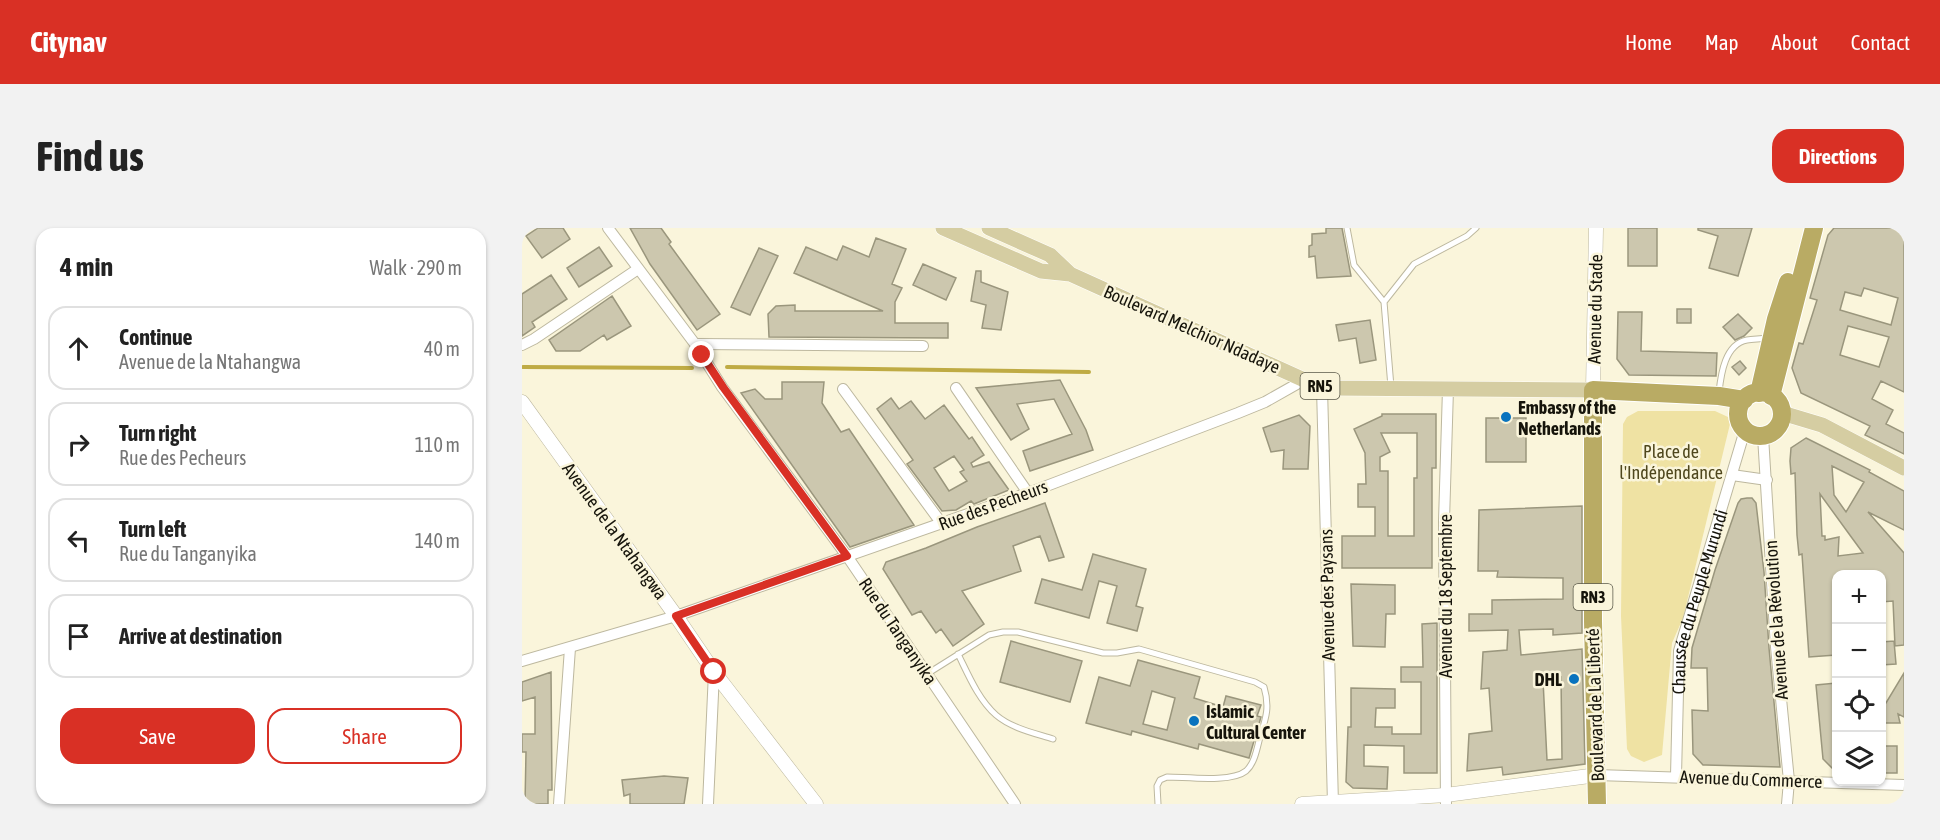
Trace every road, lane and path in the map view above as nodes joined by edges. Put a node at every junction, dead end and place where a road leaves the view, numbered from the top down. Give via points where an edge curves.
1 (608, 228) edge
2 (942, 228) edge
3 (988, 228) edge
4 (1347, 228) edge
5 (1476, 228) edge
6 (1596, 228) edge
7 (1803, 228) edge
8 (1814, 228) edge
9 (638, 268) junction
10 (1070, 274) junction
11 (1384, 302) junction
12 (1771, 338) junction
13 (695, 344) junction
14 (522, 345) edge
15 (923, 346) dead end
16 (1304, 380) junction
17 (1322, 387) junction
18 (956, 388) dead end
19 (1391, 388) junction
20 (843, 389) dead end
21 (1448, 389) junction
22 (1593, 390) junction
23 (1719, 396) junction
24 (1758, 396) junction
25 (522, 402) edge
26 (1782, 413) junction
27 (1745, 430) junction
28 (1763, 436) junction
29 (1904, 468) edge
30 (1732, 475) junction
31 (1767, 480) junction
32 (1028, 493) junction
33 (942, 524) junction
34 (847, 556) junction
35 (676, 616) junction
36 (570, 648) junction
37 (958, 654) junction
38 (522, 661) edge
39 (714, 672) junction
40 (927, 674) junction
41 (1053, 739) dead end
42 (1597, 775) junction
43 (1676, 776) junction
44 (1789, 781) junction
45 (1904, 785) edge
46 (1446, 799) edge
47 (1396, 801) edge
48 (1333, 803) edge
49 (559, 804) edge
50 (708, 804) edge
51 (816, 804) edge
52 (1015, 804) edge
53 (1158, 804) edge
54 (1302, 804) edge
55 (1597, 804) edge
56 (1787, 804) edge

1 - 9 street, Rue du Tanganyika
2 - 10 main road, Boulevard Melchior Ndadaye / RN5 via 1041,271
3 - 10 main road, RN5 via 1050,255
4 - 11 lane via 1354,265
5 - 11 lane via 1414,264
6 - 22 street, Avenue du Stade
7 - 12 highway
8 - 24 highway
9 - 13 street, Rue du Tanganyika
9 - 14 street
10 - 16 main road, Boulevard Melchior Ndadaye / RN5
11 - 19 lane
12 - 23 lane via 1736,344 1726,360
12 - 24 highway
13 - 15 street
13 - 34 street, Rue du Tanganyika
16 - 17 main road, Boulevard Melchior Ndadaye / RN5
16 - 32 street, Rue des Pecheurs via 1247,410
17 - 19 main road, Boulevard Melchior Ndadaye / RN5
17 - 48 street, Avenue des Paysans
18 - 32 street
19 - 21 main road, Boulevard Melchior Ndadaye / RN5
20 - 33 street
21 - 22 main road, Boulevard Melchior Ndadaye / RN5
21 - 46 street, Avenue du 18 Septembre via 1444,521
22 - 23 highway, RN5
22 - 42 highway, Boulevard de La Liberté / RN3
23 - 24 highway, RN5
24 - 26 highway via 1781,406
24 - 27 highway via 1740,406 1739,418
25 - 35 street, Avenue de la Ntahangwa
26 - 28 highway via 1777,429
26 - 29 main road via 1822,425
27 - 28 highway
27 - 30 street, Chaussée du Peuple Murundi
28 - 31 street, Avenue de la Révolution
30 - 31 street
30 - 43 street, Chaussée du Peuple Murundi via 1679,651
31 - 44 street, Avenue de la Révolution via 1776,647
32 - 33 street, Rue des Pecheurs
33 - 34 street, Rue des Pecheurs
34 - 35 street, Rue des Pecheurs
34 - 40 street, Rue du Tanganyika
35 - 36 street, Rue des Pecheurs
35 - 39 street, Avenue de la Ntahangwa
36 - 38 street, Rue des Pecheurs
36 - 49 street
37 - 40 lane
37 - 41 lane via 978,692 996,715
37 - 53 lane via 989,635 1018,632 1103,653 1139,649 1264,687 1267,713 1254,761 1246,771 1232,778 1167,777 1157,786
39 - 50 street
39 - 51 street, Avenue de la Ntahangwa
40 - 52 street, Rue du Tanganyika
42 - 43 street, Avenue du Commerce
42 - 46 street
42 - 55 highway, Boulevard de La Liberté / RN3
43 - 44 street, Avenue du Commerce
44 - 45 street, Avenue du Commerce
44 - 56 street, Avenue de la Révolution
46 - 47 street
47 - 48 street
48 - 54 street

